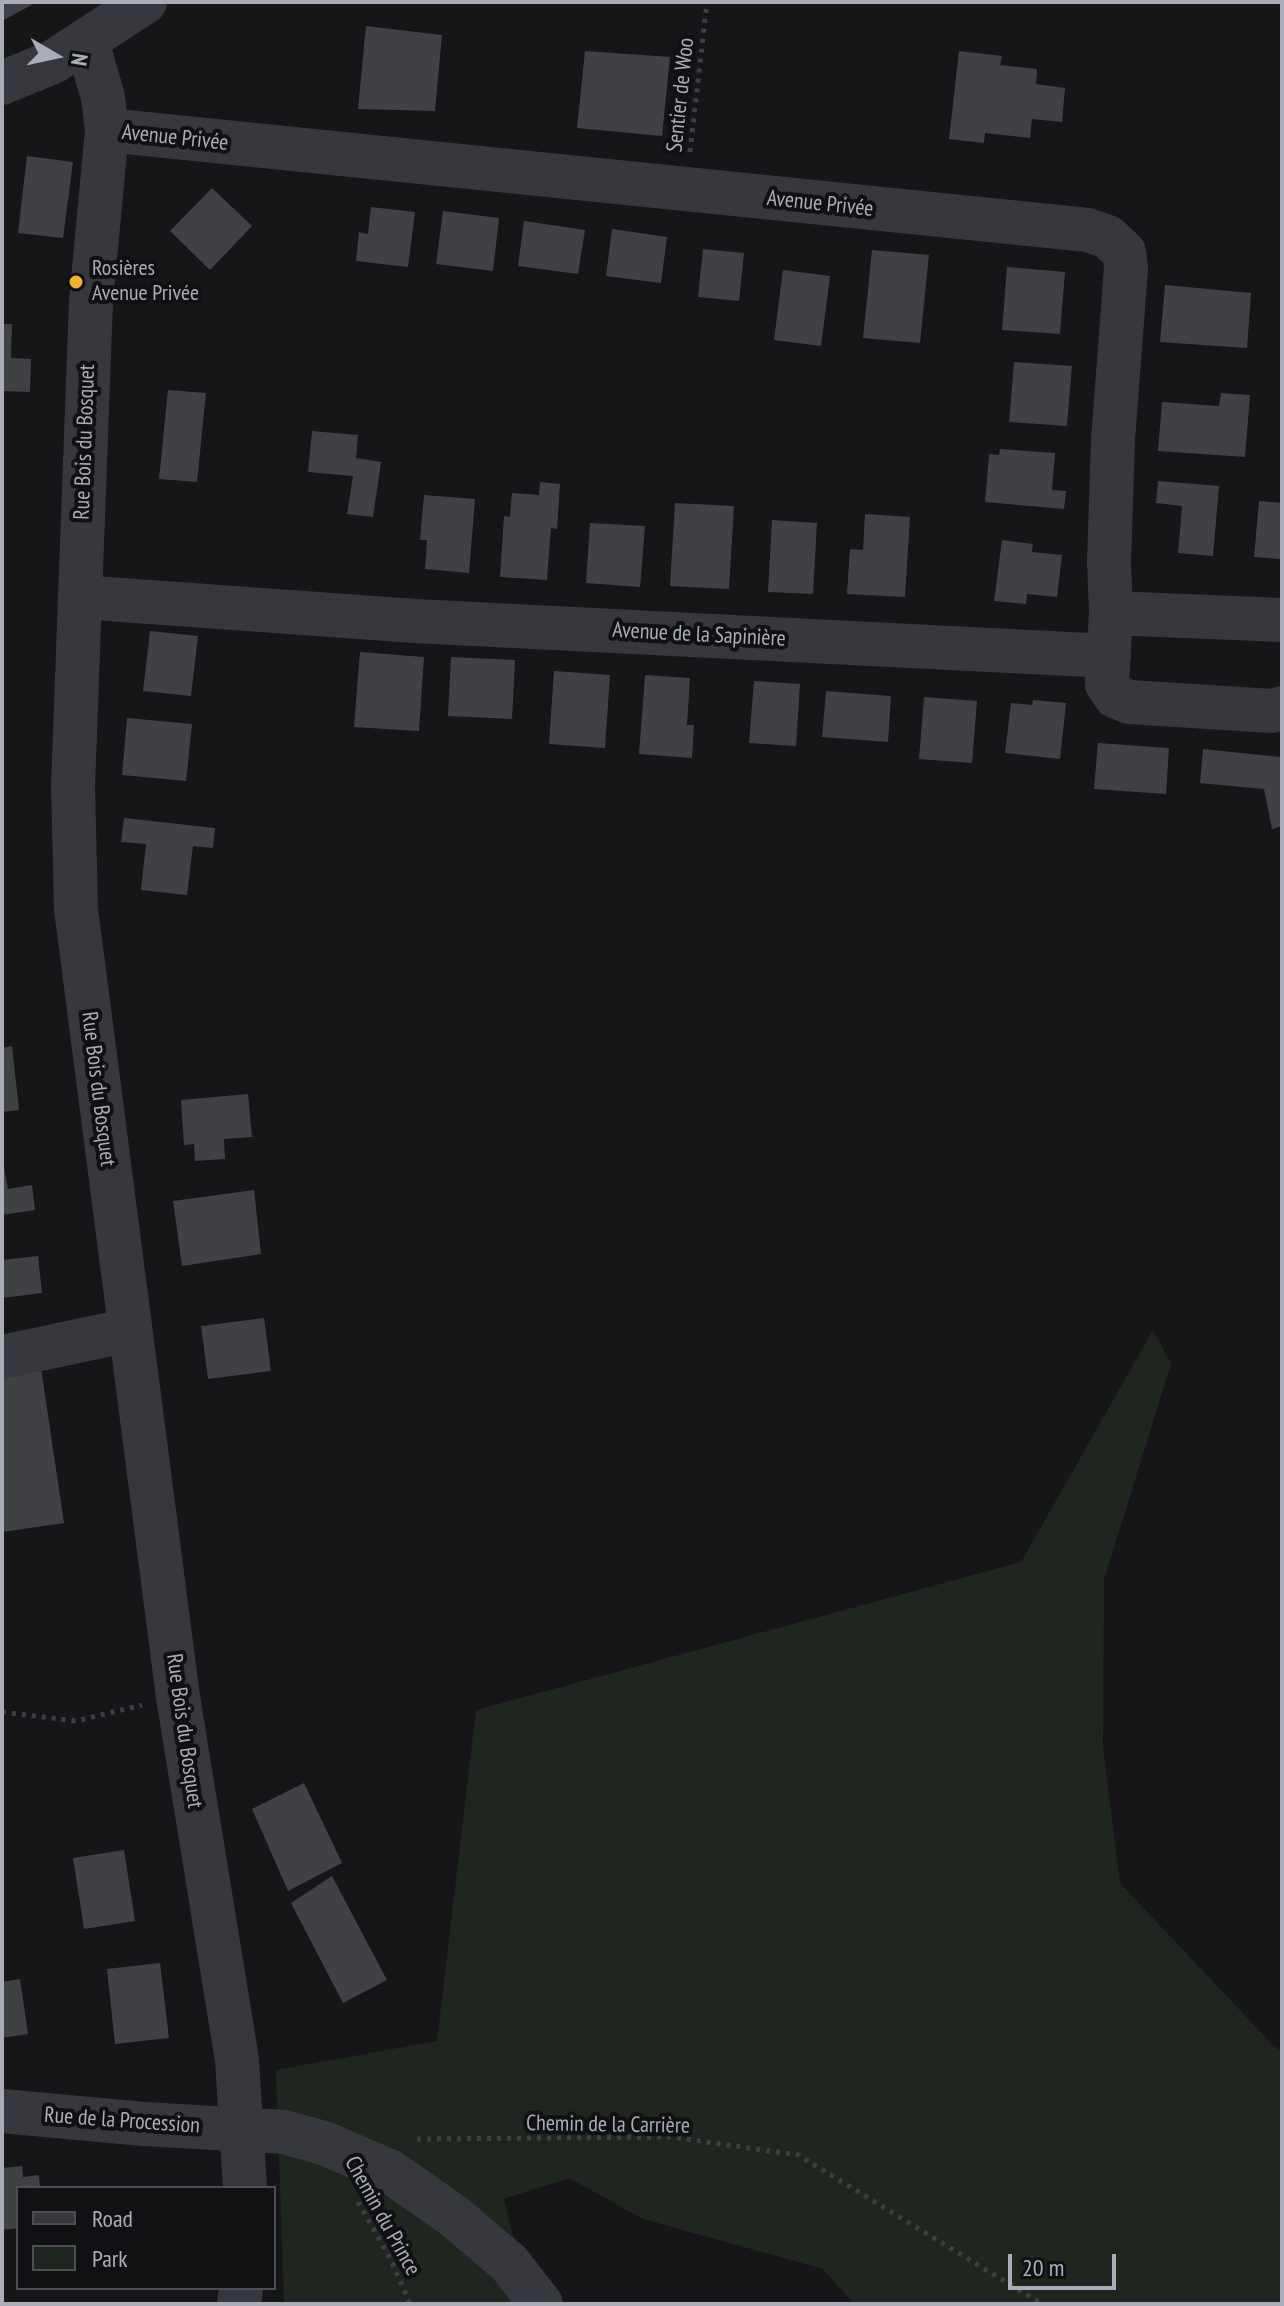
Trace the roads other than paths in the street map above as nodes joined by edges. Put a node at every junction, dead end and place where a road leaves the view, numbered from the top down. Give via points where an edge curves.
1 (116, 16) edge
2 (2, 83) edge
3 (107, 130) junction
4 (80, 597) junction
5 (1111, 613) junction
6 (1282, 620) edge
7 (1109, 656) junction
8 (1282, 708) edge
9 (130, 1330) junction
10 (2, 1357) edge
11 (2, 2111) edge
12 (243, 2130) junction
13 (245, 2186) edge
14 (541, 2304) edge

1 - 2 street via 53,62
1 - 3 street, Rue Bois du Bosquet via 96,66
3 - 4 street, Rue Bois du Bosquet via 91,301
3 - 5 street, Avenue Privée via 1088,230 1108,237 1124,252 1126,268 1113,440
4 - 7 street, Avenue de la Sapinière via 415,621
4 - 9 street, Rue Bois du Bosquet via 73,786 76,909
5 - 6 street
5 - 7 street, Avenue Privée
7 - 8 street via 1107,684 1115,696 1129,702
9 - 10 street
9 - 12 street, Rue Bois du Bosquet
11 - 12 street, Rue de la Procession
12 - 13 street, Rue Bois du Bosquet
12 - 14 street, Rue de la Procession via 310,2139 391,2172 509,2263

